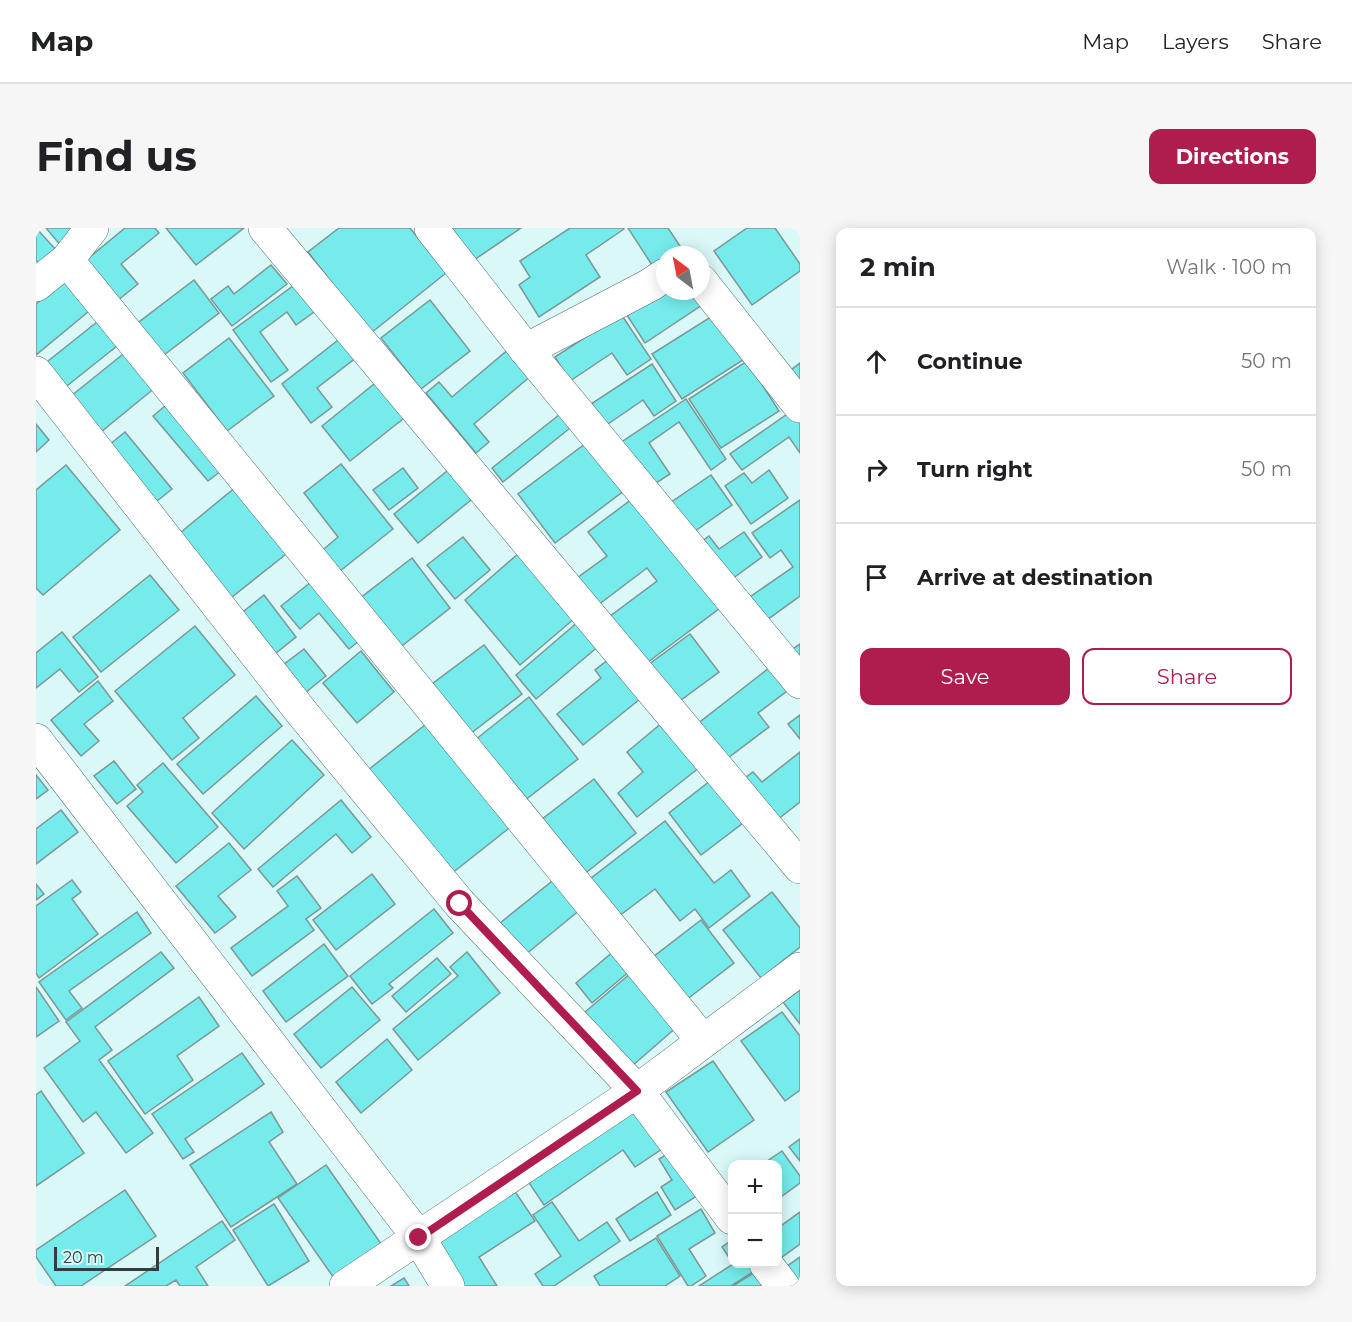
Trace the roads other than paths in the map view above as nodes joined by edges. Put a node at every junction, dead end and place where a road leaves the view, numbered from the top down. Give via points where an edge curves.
1 (92, 228) edge
2 (265, 228) edge
3 (431, 228) edge
4 (67, 260) junction
5 (656, 281) edge
6 (36, 285) edge
7 (710, 292) edge
8 (526, 350) junction
9 (36, 373) edge
10 (800, 406) edge
11 (800, 682) edge
12 (36, 740) edge
13 (800, 867) edge
14 (800, 969) edge
15 (703, 1041) junction
16 (637, 1091) junction
17 (729, 1214) edge
18 (419, 1238) junction
19 (770, 1268) edge
20 (346, 1286) edge
21 (447, 1286) edge
22 (783, 1286) edge

1 - 4 street
2 - 13 street
3 - 8 street
4 - 6 street
4 - 15 street
5 - 8 street
7 - 10 street
8 - 11 street
9 - 16 street via 303,714 460,904
12 - 18 street
14 - 15 street
15 - 16 street
16 - 17 street
16 - 18 street
18 - 20 street
18 - 21 street
19 - 22 street

